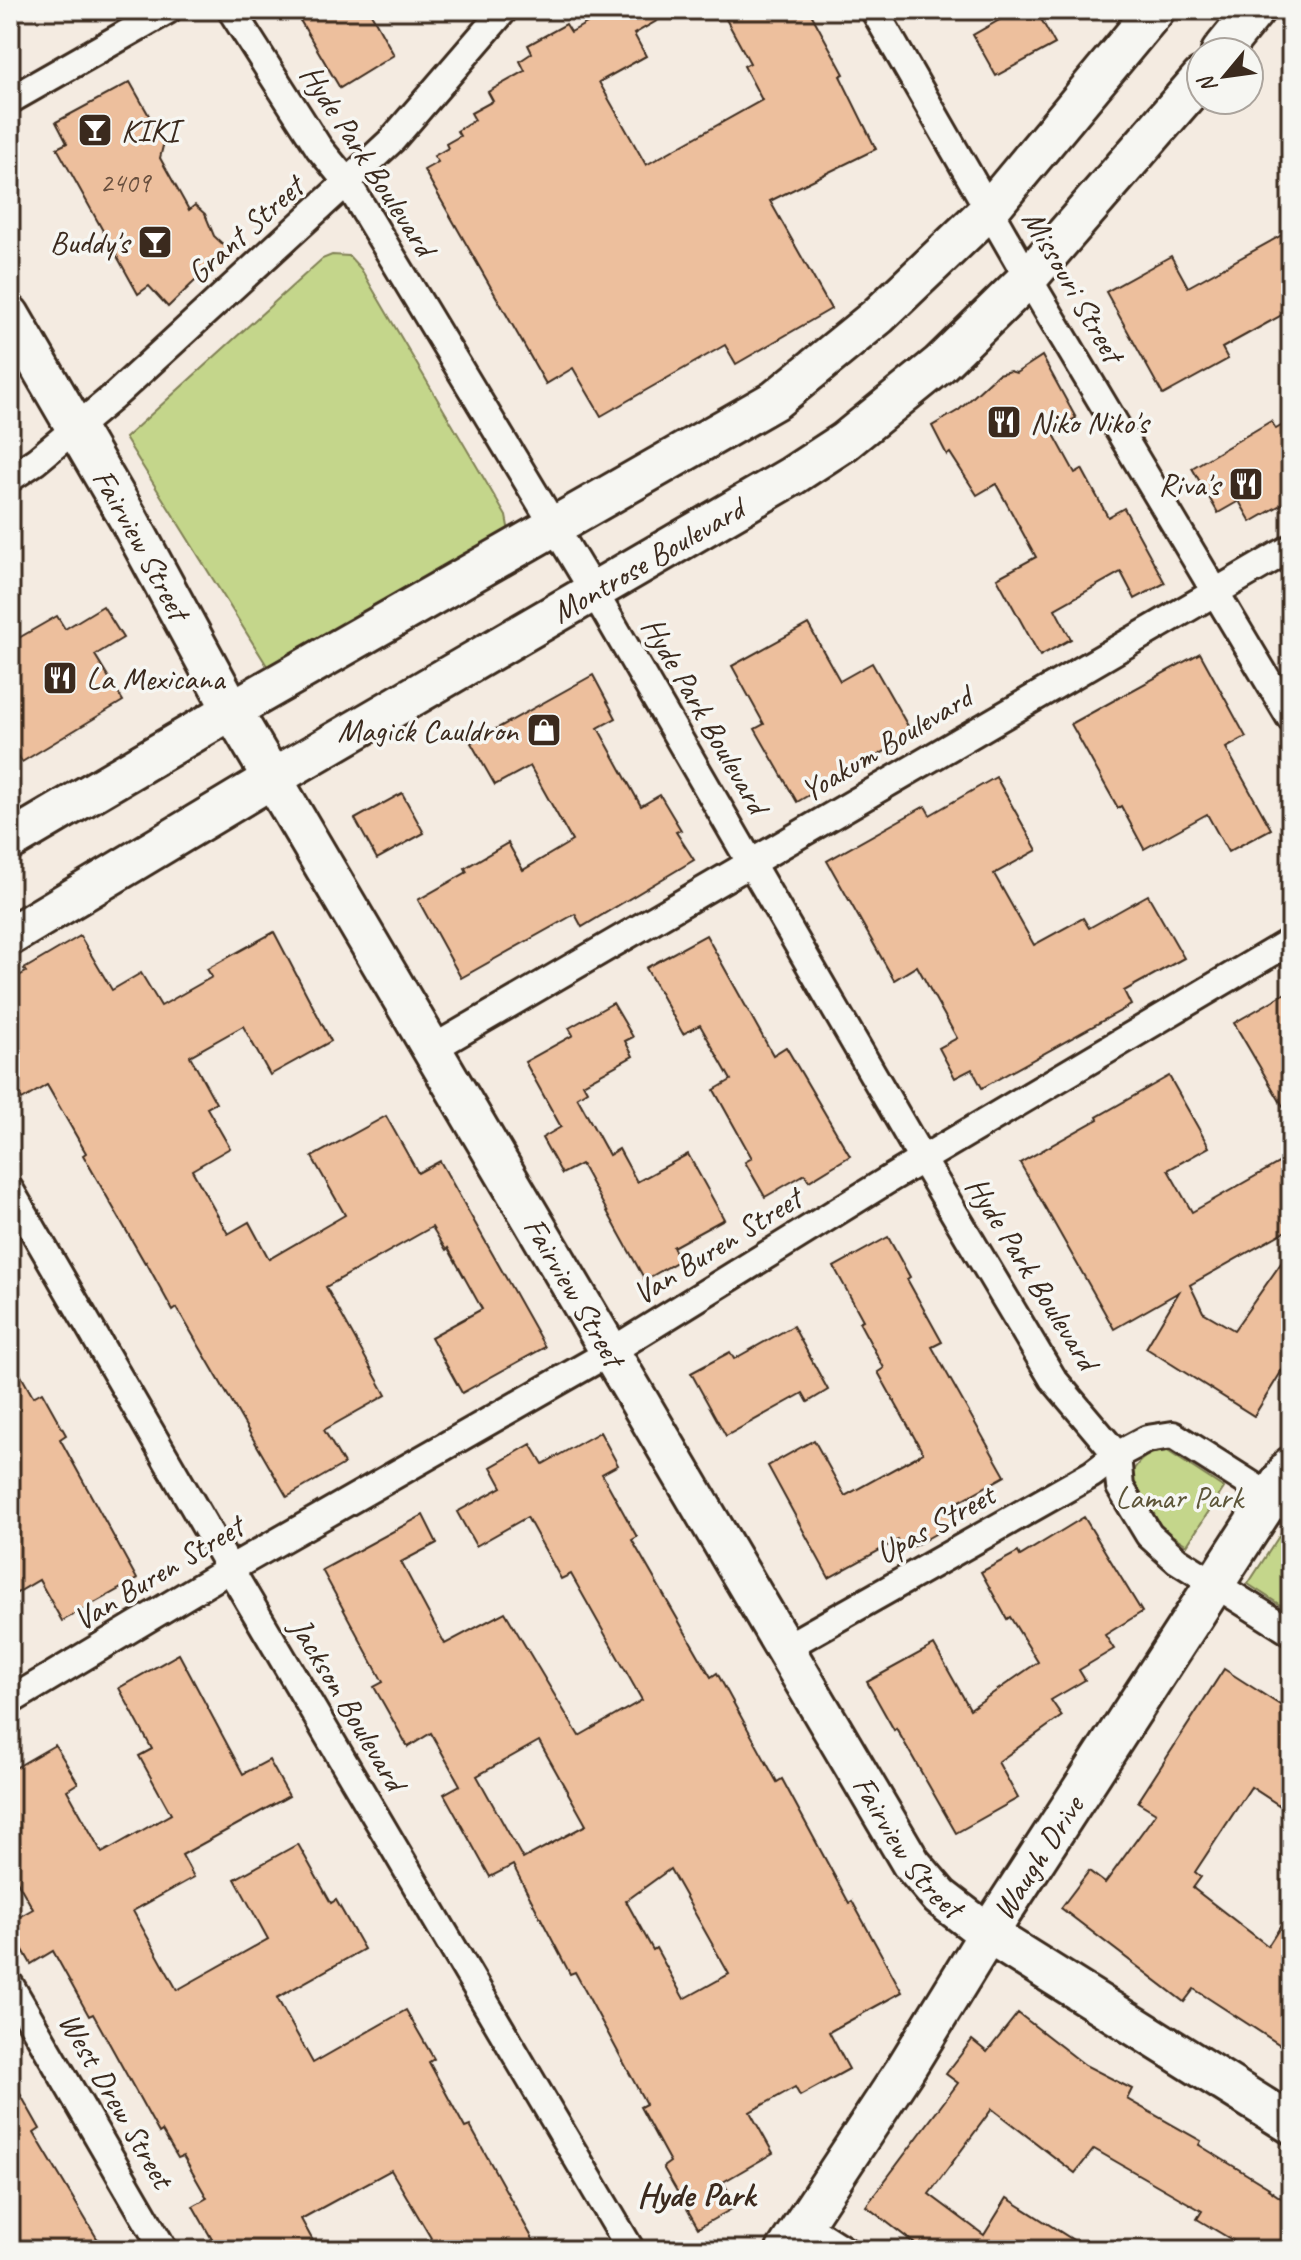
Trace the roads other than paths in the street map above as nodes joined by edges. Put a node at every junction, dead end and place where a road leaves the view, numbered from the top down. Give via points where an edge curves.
1 (168, 10) edge
2 (231, 10) edge
3 (504, 10) edge
4 (874, 10) edge
5 (1155, 10) edge
6 (1255, 10) edge
7 (1234, 36) edge
8 (1185, 96) edge
9 (10, 100) edge
10 (347, 182) junction
11 (989, 210) junction
12 (1028, 278) junction
13 (10, 315) edge
14 (75, 429) junction
15 (10, 478) edge
16 (554, 526) junction
17 (1291, 548) edge
18 (594, 592) junction
19 (1215, 592) junction
20 (232, 710) junction
21 (1291, 719) edge
22 (273, 778) junction
23 (10, 841) edge
24 (751, 863) junction
25 (10, 936) edge
26 (1291, 941) edge
27 (432, 1049) junction
28 (922, 1159) junction
29 (10, 1190) edge
30 (610, 1352) junction
31 (1117, 1455) junction
32 (1285, 1491) edge
33 (230, 1569) junction
34 (1214, 1583) junction
35 (1291, 1632) edge
36 (783, 1649) junction
37 (10, 1701) edge
38 (988, 1934) junction
39 (10, 1985) edge
40 (1291, 2124) edge
41 (795, 2237) edge
42 (164, 2250) edge
43 (631, 2250) edge
44 (844, 2250) edge

1 - 9 street
2 - 10 street, Hyde Park Boulevard via 319,148
3 - 10 street, Grant Street via 392,140
4 - 11 street, Missouri Street
5 - 11 main road
6 - 7 main road
8 - 12 main road, Montrose Boulevard
10 - 14 street, Grant Street
10 - 16 street, Hyde Park Boulevard
11 - 12 street, Missouri Street
11 - 16 main road via 878,316 775,400
12 - 18 main road, Montrose Boulevard via 940,364 844,442
12 - 19 street, Missouri Street
13 - 14 main road, Fairview Street
14 - 15 street, Grant Street
14 - 20 main road, Fairview Street
16 - 18 street, Hyde Park Boulevard
16 - 20 main road
17 - 19 street, Yoakum Boulevard
18 - 22 main road, Montrose Boulevard
18 - 24 street, Hyde Park Boulevard
19 - 21 street, Missouri Street
19 - 24 street, Yoakum Boulevard
20 - 22 main road, Fairview Street
20 - 23 main road
22 - 25 main road, Montrose Boulevard
22 - 27 main road, Fairview Street
24 - 27 street, Yoakum Boulevard
24 - 28 street, Hyde Park Boulevard
26 - 28 street, Van Buren Street
27 - 30 main road, Fairview Street
28 - 30 street, Van Buren Street
28 - 31 street, Hyde Park Boulevard via 1053,1379
29 - 33 street, Jackson Boulevard
30 - 33 street, Van Buren Street
30 - 36 main road, Fairview Street
31 - 32 street via 1147,1439 1173,1435
31 - 34 street, Hyde Park Boulevard via 1120,1487 1149,1535
31 - 36 street, Upas Street
32 - 34 main road, Waugh Drive
33 - 37 street, Van Buren Street
33 - 43 street, Jackson Boulevard
34 - 35 street, Hyde Park Boulevard
34 - 38 main road, Waugh Drive
36 - 38 main road, Fairview Street via 911,1863 940,1897
38 - 40 main road, Fairview Street
38 - 41 main road, Waugh Drive
39 - 42 street, West Drew Street
41 - 44 street

